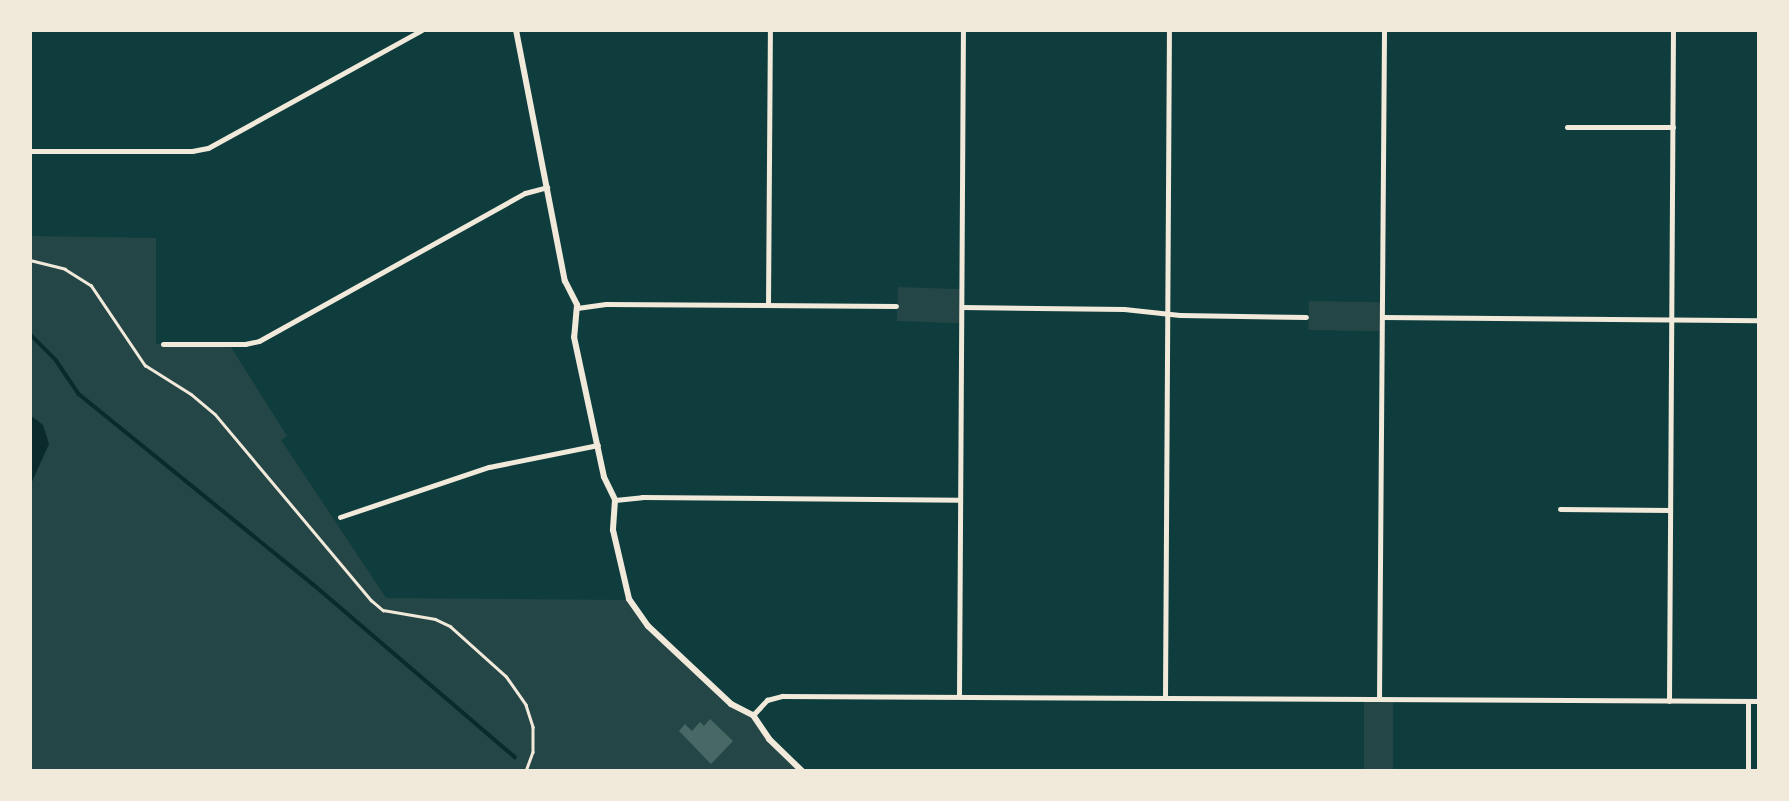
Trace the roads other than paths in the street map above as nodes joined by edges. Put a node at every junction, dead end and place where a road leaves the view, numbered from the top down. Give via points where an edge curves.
1 (422, 30) edge
2 (516, 30) edge
3 (770, 30) edge
4 (963, 30) edge
5 (1170, 30) edge
6 (1384, 30) edge
7 (1673, 30) edge
8 (1567, 127) dead end
9 (1673, 127) junction
10 (30, 151) edge
11 (547, 187) junction
12 (768, 305) junction
13 (896, 306) dead end
14 (962, 307) junction
15 (577, 308) junction
16 (1167, 313) junction
17 (1306, 317) dead end
18 (1382, 317) junction
19 (1672, 320) junction
20 (1759, 320) edge
21 (163, 344) dead end
22 (598, 444) junction
23 (615, 500) junction
24 (960, 500) junction
25 (1560, 509) dead end
26 (1670, 510) junction
27 (340, 517) dead end
28 (959, 696) junction
29 (1165, 698) junction
30 (1379, 699) junction
31 (1669, 701) junction
32 (1748, 701) junction
33 (1759, 701) edge
34 (753, 715) junction
35 (802, 771) edge
36 (1748, 771) edge

1 - 10 street via 203,150
2 - 11 street
3 - 12 street
4 - 14 street
5 - 16 street
6 - 18 street
7 - 9 street
8 - 9 street
9 - 19 street
11 - 15 street via 565,281
11 - 21 street via 525,193 259,341
12 - 13 street
12 - 15 street via 606,304
14 - 16 street
14 - 24 street
15 - 22 street via 574,337
16 - 17 street
16 - 29 street
18 - 19 street
18 - 30 street
19 - 20 street
19 - 26 street
22 - 23 street via 606,483
22 - 27 street via 489,467
23 - 24 street
23 - 34 street via 613,530 636,614 731,704
24 - 28 street
25 - 26 street
26 - 31 street
28 - 29 street
28 - 34 street via 777,696
29 - 30 street
30 - 31 street
31 - 32 street
32 - 33 street
32 - 36 street
34 - 35 street via 769,739

